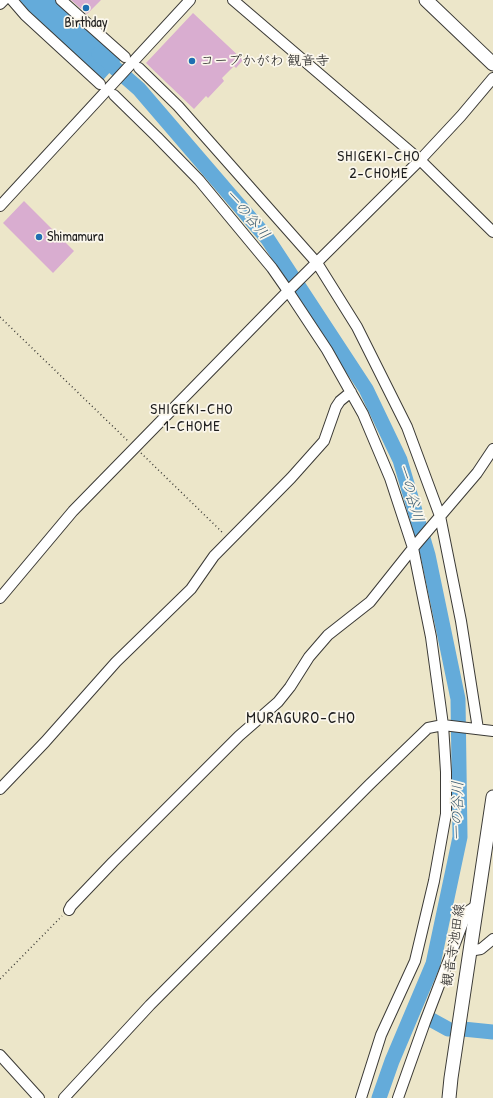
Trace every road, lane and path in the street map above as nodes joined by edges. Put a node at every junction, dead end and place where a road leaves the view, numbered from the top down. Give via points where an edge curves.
1 (4, 0) edge
2 (12, 0) edge
3 (61, 0) edge
4 (190, 0) edge
5 (233, 0) edge
6 (426, 0) edge
7 (0, 4) edge
8 (132, 62) junction
9 (493, 64) edge
10 (493, 78) edge
11 (107, 89) junction
12 (420, 160) junction
13 (0, 207) edge
14 (493, 232) edge
15 (317, 263) junction
16 (288, 291) junction
17 (0, 317) edge
18 (350, 392) junction
19 (134, 447) junction
20 (493, 449) edge
21 (440, 516) junction
22 (230, 540) junction
23 (413, 548) junction
24 (0, 598) edge
25 (442, 725) junction
26 (478, 729) junction
27 (493, 731) edge
28 (0, 789) edge
29 (493, 797) edge
30 (476, 906) junction
31 (69, 910) joint
32 (493, 939) edge
33 (469, 951) junction
34 (0, 979) edge
35 (0, 1055) edge
36 (39, 1098) edge
37 (64, 1098) edge
38 (360, 1098) edge
39 (398, 1098) edge
40 (450, 1098) edge

1 - 7 street
2 - 11 street via 25,15
3 - 8 street
4 - 8 street
5 - 12 street
6 - 9 main road
8 - 11 street
8 - 15 street via 178,106
10 - 12 street
11 - 13 street
11 - 16 street via 199,180
12 - 14 street
12 - 15 street
15 - 16 street
15 - 21 street via 357,327 407,428
16 - 18 street via 327,350
16 - 19 street
17 - 19 path
18 - 22 street via 336,407 324,441
18 - 23 street via 363,414 390,478
19 - 22 path
19 - 24 street via 73,511
20 - 21 street via 477,473
21 - 23 street
21 - 26 street via 461,621
22 - 28 street via 214,556 191,589 116,662
23 - 25 street via 431,637
23 - 31 street via 370,602 328,635 309,656 278,702 240,736 113,862
25 - 26 street
25 - 37 street via 428,728 369,785 150,1005
25 - 38 street via 446,807 434,881 415,961 381,1035
26 - 27 street
29 - 30 main road, 観音寺池田線
30 - 33 main road, 観音寺池田線
30 - 39 street via 467,912
31 - 34 path
32 - 33 street via 481,949
33 - 40 main road, 観音寺池田線
35 - 36 street

